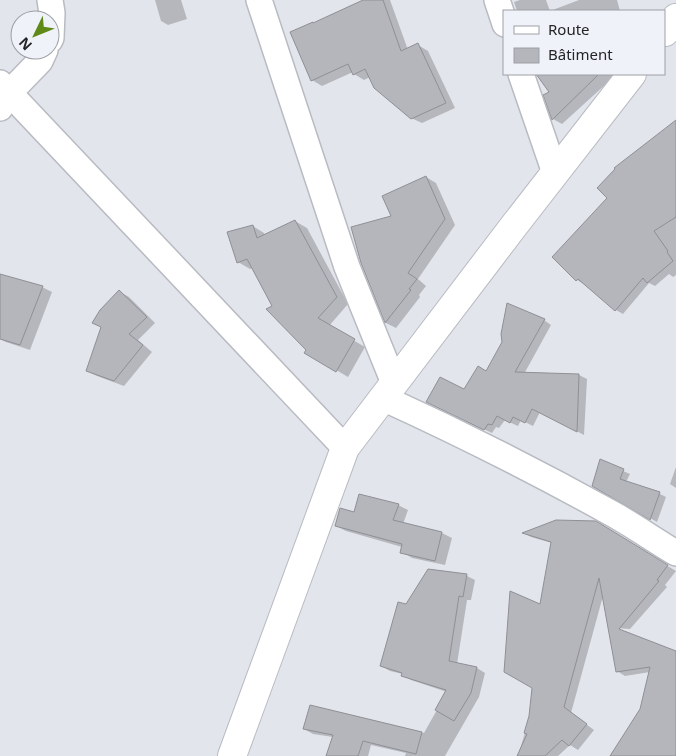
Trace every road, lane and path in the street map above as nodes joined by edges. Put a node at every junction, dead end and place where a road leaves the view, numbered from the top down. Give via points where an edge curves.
1 (259, 0) edge
2 (497, 0) edge
3 (503, 18) edge
4 (676, 18) edge
5 (666, 31) edge
6 (41, 60) edge
7 (522, 75) edge
8 (631, 75) edge
9 (3, 95) edge
10 (555, 173) junction
11 (388, 391) junction
12 (345, 448) junction
13 (676, 553) edge
14 (232, 756) edge

1 - 11 street
2 - 3 street
4 - 5 street
6 - 9 street
7 - 10 street
8 - 10 street
9 - 12 street
10 - 11 street
11 - 12 street
11 - 13 street via 437,423 613,514
12 - 14 street

